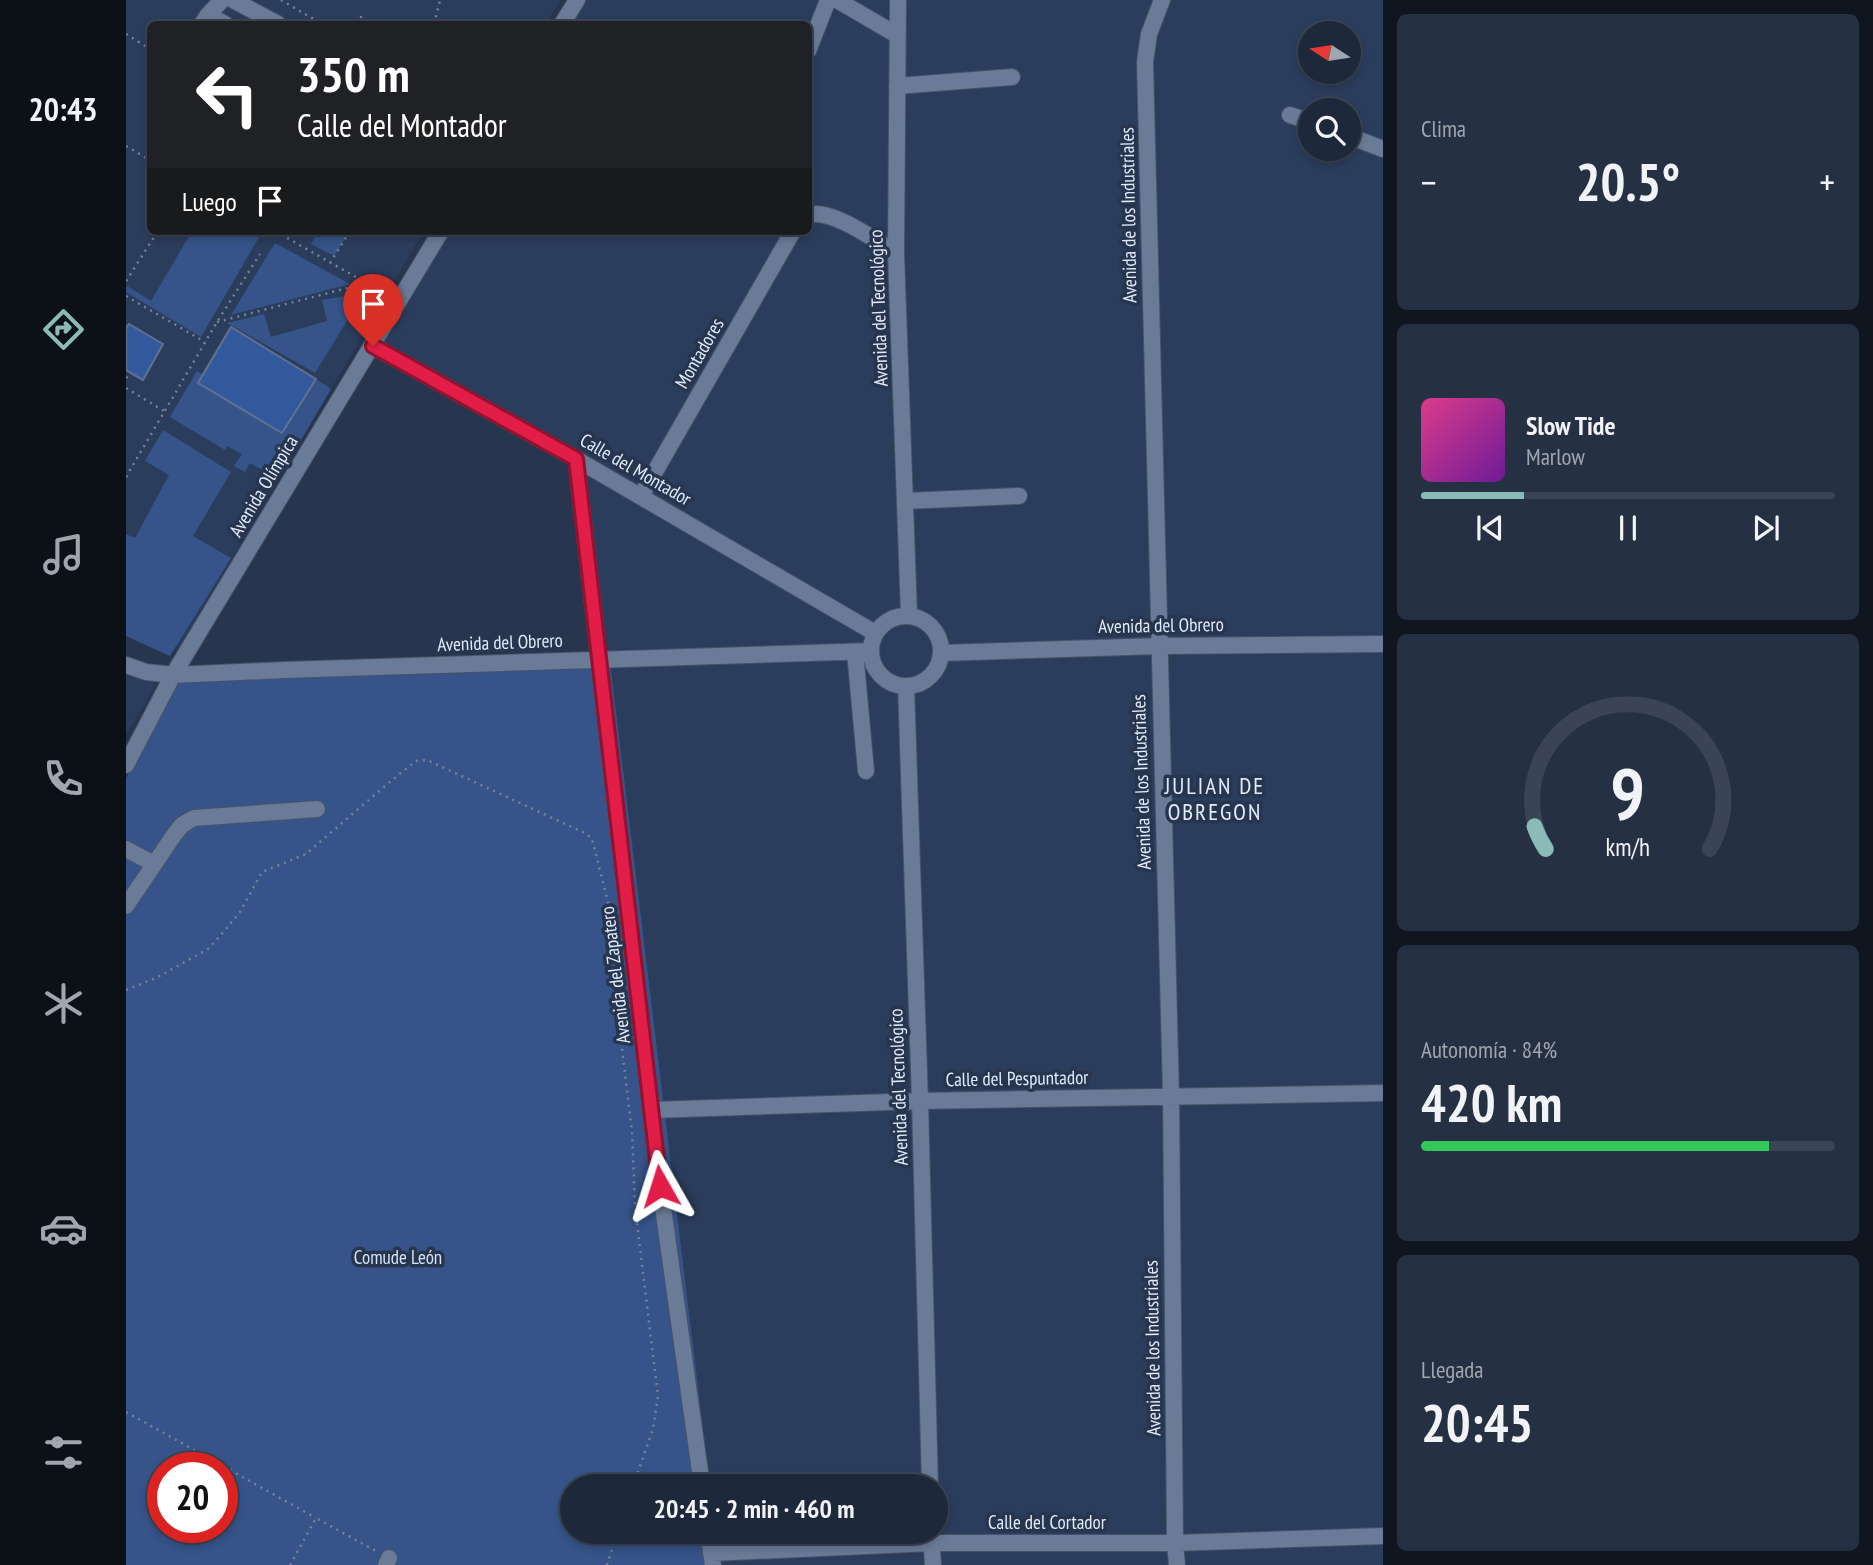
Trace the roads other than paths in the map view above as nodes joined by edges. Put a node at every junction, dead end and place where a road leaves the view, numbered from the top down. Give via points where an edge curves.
1 (222, 0) edge
2 (233, 0) edge
3 (578, 0) edge
4 (828, 0) edge
5 (838, 0) edge
6 (898, 0) edge
7 (1162, 0) edge
8 (205, 20) edge
9 (272, 21) edge
10 (564, 21) edge
11 (897, 36) junction
12 (812, 41) edge
13 (1012, 77) dead end
14 (897, 86) junction
15 (1290, 115) dead end
16 (1298, 118) edge
17 (1361, 141) edge
18 (1383, 149) edge
19 (812, 214) edge
20 (439, 235) edge
21 (791, 235) edge
22 (896, 253) junction
23 (373, 346) junction
24 (576, 459) junction
25 (641, 496) junction
26 (1019, 496) dead end
27 (905, 501) junction
28 (909, 615) junction
29 (875, 633) junction
30 (1383, 644) edge
31 (1159, 646) junction
32 (863, 652) junction
33 (941, 653) junction
34 (599, 660) junction
35 (126, 664) edge
36 (173, 675) junction
37 (906, 687) junction
38 (126, 765) edge
39 (866, 771) dead end
40 (317, 809) dead end
41 (126, 849) edge
42 (155, 864) junction
43 (126, 906) edge
44 (1383, 1093) edge
45 (1171, 1096) junction
46 (920, 1101) junction
47 (652, 1110) junction
48 (700, 1474) edge
49 (930, 1474) edge
50 (1383, 1536) edge
51 (948, 1537) edge
52 (1175, 1543) junction
53 (862, 1544) edge
54 (932, 1544) edge
55 (712, 1559) edge
56 (933, 1565) edge
57 (1177, 1565) edge

1 - 8 street
2 - 9 street
3 - 10 street
4 - 12 street
5 - 11 street
6 - 11 street, Avenida del Tecnológico
7 - 31 street, Avenida de los Industriales via 1149,34 1145,62
11 - 14 street, Avenida del Tecnológico
13 - 14 street
14 - 22 street, Avenida del Tecnológico
15 - 16 street
17 - 18 street
19 - 22 street via 836,218
20 - 23 street, Avenida Olímpica
21 - 25 street, Montadores
22 - 27 street, Avenida del Tecnológico
23 - 24 street, Calle del Montador
23 - 36 street, Avenida Olímpica
24 - 25 street, Calle del Montador
24 - 34 street, Avenida del Zapatero
25 - 29 street, Calle del Montador
26 - 27 street
27 - 28 street, Avenida del Tecnológico
28 - 29 street via 895,617
28 - 33 street via 936,632
29 - 32 street
30 - 31 street, Avenida del Obrero
31 - 33 street, Avenida del Obrero
31 - 45 street, Avenida de los Industriales
32 - 34 street, Avenida del Obrero
32 - 37 street via 885,680
32 - 39 street
33 - 37 street via 934,673
34 - 36 street, Avenida del Obrero
34 - 47 street, Avenida del Zapatero
35 - 36 street, Avenida del Obrero
36 - 38 street, Avenida Olímpica
37 - 46 street, Avenida del Tecnológico
40 - 42 street via 194,818 182,825
41 - 42 street
42 - 43 street
44 - 45 street, Calle del Pespuntador
45 - 46 street, Calle del Pespuntador
45 - 52 street, Avenida de los Industriales
46 - 47 street, Calle del Pespuntador
46 - 49 street, Avenida del Tecnológico
47 - 48 street, Avenida del Zapatero
50 - 52 street, Calle del Cortador
51 - 52 street, Calle del Cortador
52 - 57 street, Avenida de los Industriales
53 - 55 street, Calle del Cortador
54 - 56 street

